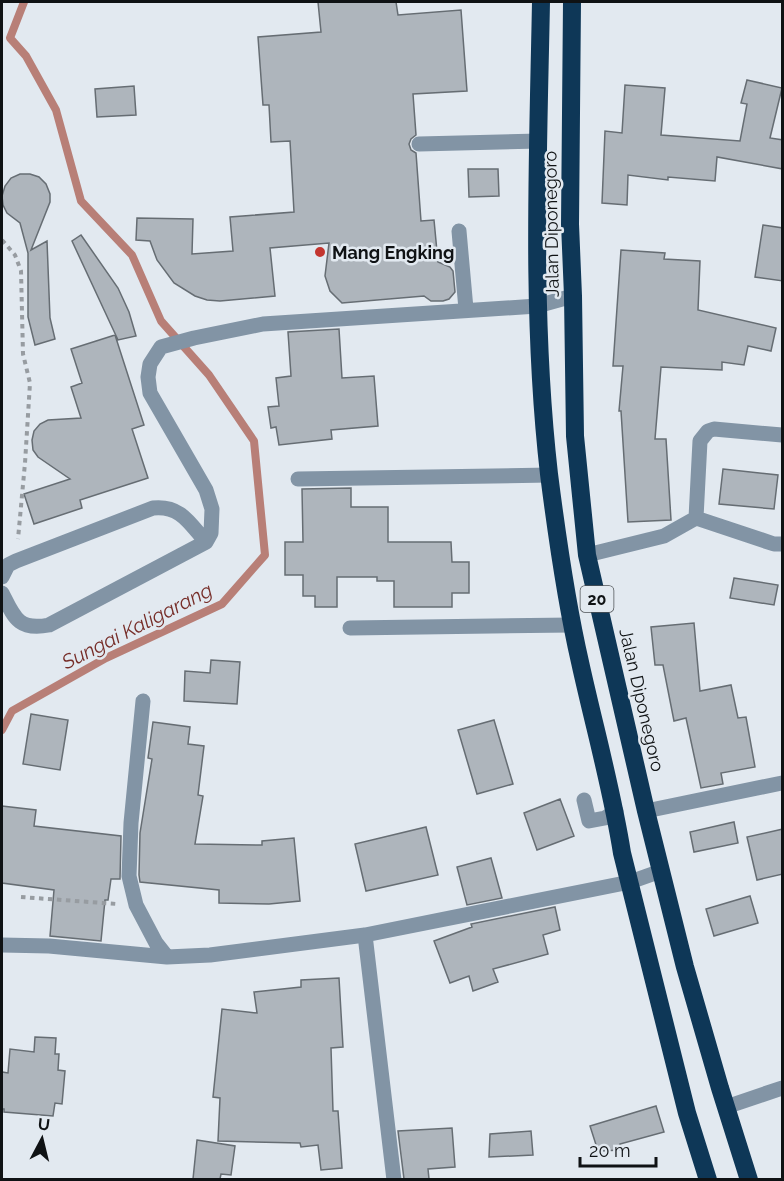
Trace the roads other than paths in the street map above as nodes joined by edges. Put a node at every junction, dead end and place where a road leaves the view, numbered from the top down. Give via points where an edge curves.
1 (541, 2) edge
2 (572, 2) edge
3 (539, 141) junction
4 (419, 144) dead end
5 (459, 231) dead end
6 (573, 296) junction
7 (537, 306) junction
8 (465, 309) junction
9 (783, 435) edge
10 (550, 475) junction
11 (298, 479) dead end
12 (696, 518) junction
13 (206, 542) junction
14 (783, 544) edge
15 (587, 555) junction
16 (2, 577) edge
17 (2, 593) edge
18 (572, 625) junction
19 (350, 628) dead end
20 (143, 701) dead end
21 (783, 783) edge
22 (584, 801) dead end
23 (616, 811) junction
24 (646, 811) junction
25 (661, 871) junction
26 (630, 882) junction
27 (365, 935) junction
28 (2, 945) edge
29 (167, 957) junction
30 (783, 1088) edge
31 (726, 1107) junction
32 (394, 1179) edge
33 (708, 1179) edge
34 (749, 1179) edge

1 - 3 highway, Jalan Diponegoro / 20
2 - 6 highway, Jalan Diponegoro / 20
3 - 4 street
3 - 7 highway, Jalan Diponegoro / 20
5 - 8 street
6 - 7 street
6 - 15 highway, Jalan Diponegoro / 20 via 575,436
7 - 8 street
7 - 10 highway, Jalan Diponegoro / 20
8 - 13 street via 263,324 161,347 150,364 150,393 206,490 212,509 211,533
9 - 12 street via 708,431 700,441
10 - 11 street
10 - 18 highway, Jalan Diponegoro / 20
12 - 14 street
12 - 15 street via 664,536
13 - 16 street via 182,516 162,507 136,513 15,561
13 - 17 street via 49,625 30,627 22,623
15 - 24 highway, Jalan Diponegoro / 20
18 - 19 street
18 - 23 highway, Jalan Diponegoro / 20
20 - 29 street via 129,876 136,905
21 - 24 street
22 - 23 street via 589,821
23 - 26 highway, Jalan Diponegoro / 20
24 - 25 highway, Jalan Diponegoro / 20
25 - 26 street
25 - 31 highway, Jalan Diponegoro / 20
26 - 27 street
26 - 33 highway, Jalan Diponegoro / 20 via 687,1113
27 - 29 street
27 - 32 street
28 - 29 street
30 - 31 street
31 - 34 highway, Jalan Diponegoro / 20

